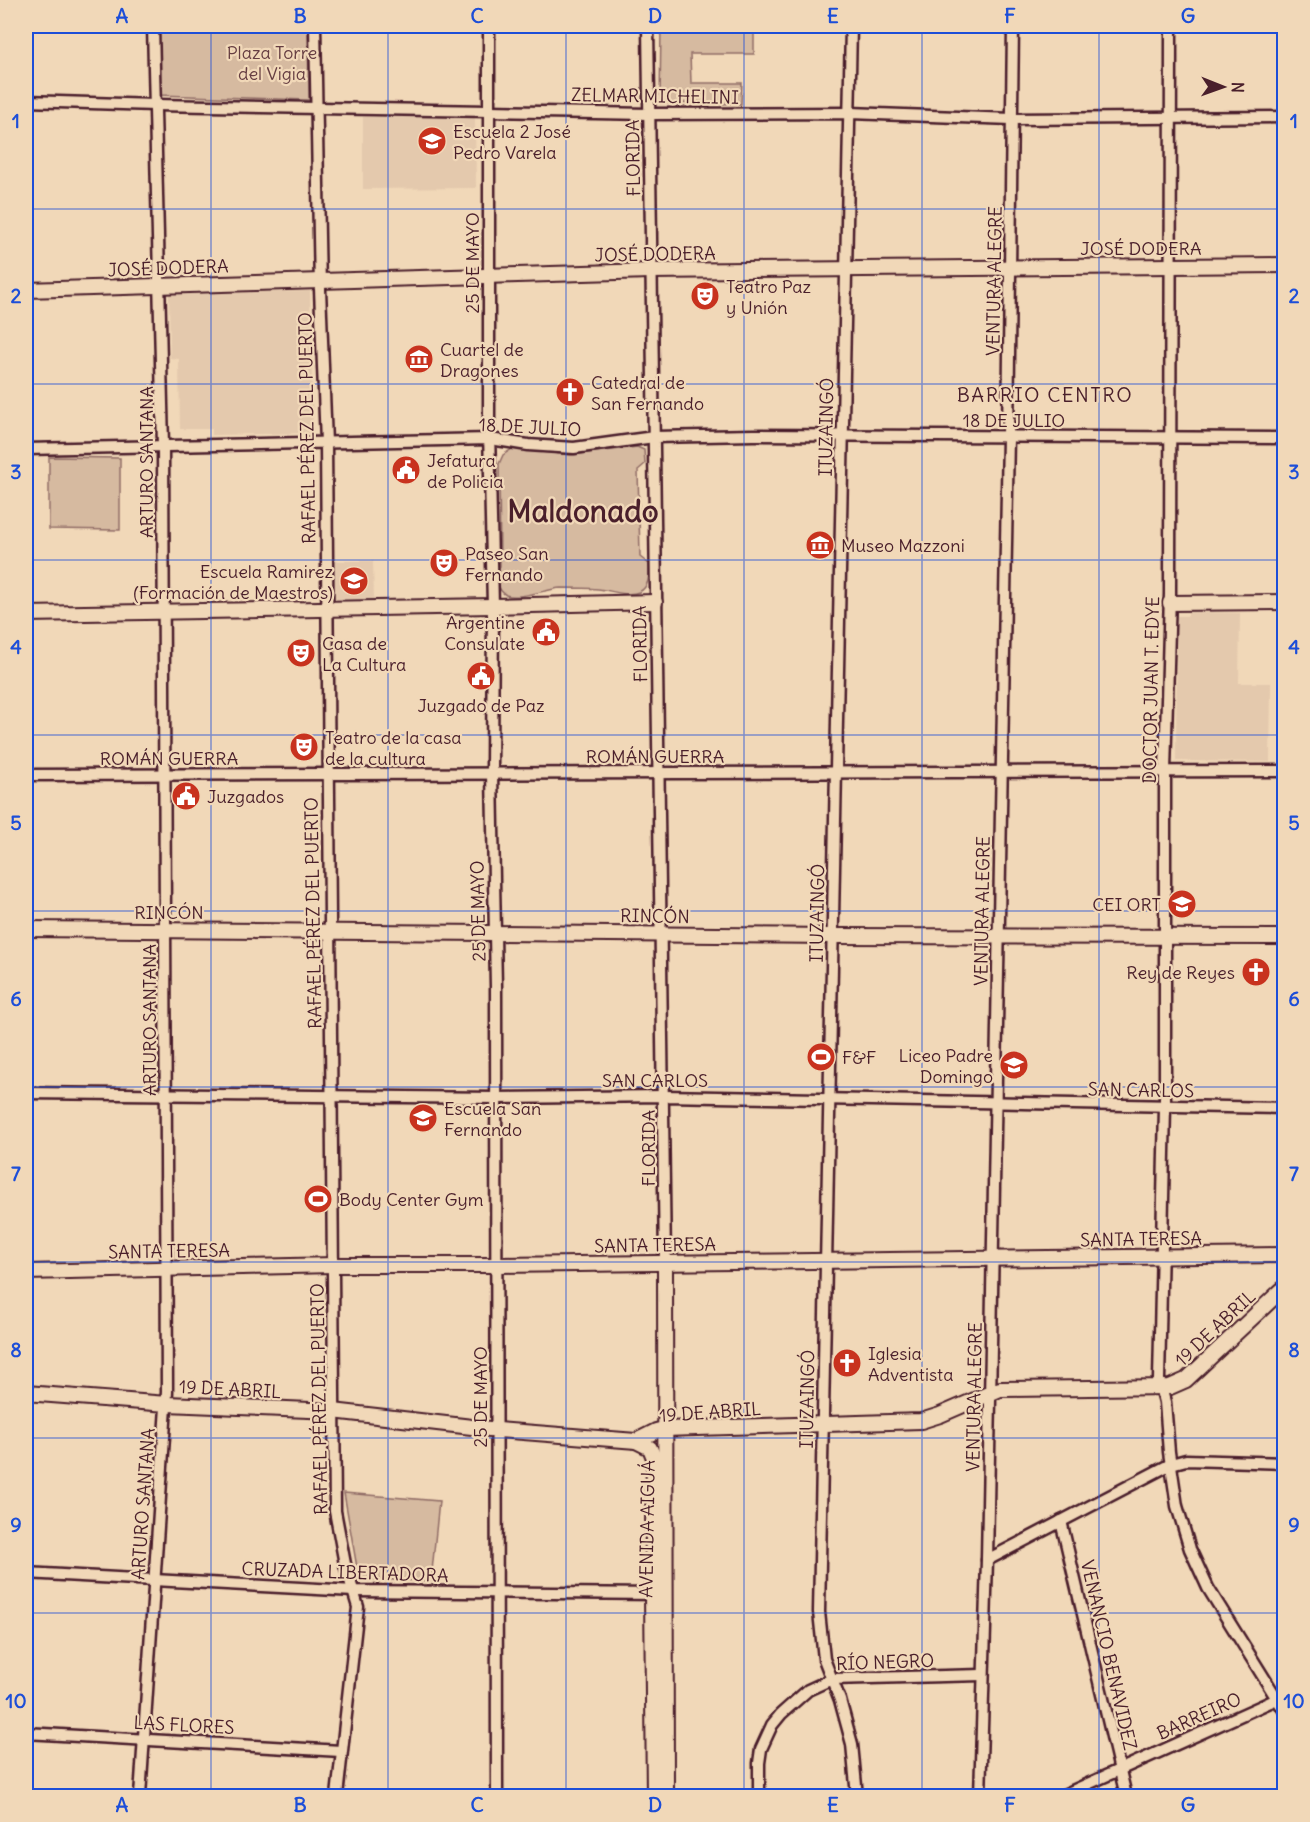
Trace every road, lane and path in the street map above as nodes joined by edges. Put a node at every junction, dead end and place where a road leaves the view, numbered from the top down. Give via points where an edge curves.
1 (153, 26) edge
2 (315, 26) edge
3 (489, 26) edge
4 (648, 26) edge
5 (851, 26) edge
6 (1012, 26) edge
7 (1171, 26) edge
8 (26, 101) edge
9 (155, 105) junction
10 (317, 108) junction
11 (489, 110) junction
12 (649, 114) junction
13 (850, 114) junction
14 (1284, 117) edge
15 (1171, 118) junction
16 (1012, 119) junction
17 (1284, 265) edge
18 (1011, 266) junction
19 (1172, 266) junction
20 (846, 269) junction
21 (651, 271) junction
22 (488, 276) junction
23 (320, 280) junction
24 (160, 286) junction
25 (26, 290) edge
26 (843, 436) junction
27 (1169, 436) junction
28 (654, 437) junction
29 (1008, 437) junction
30 (1284, 438) edge
31 (489, 439) junction
32 (326, 443) junction
33 (164, 446) junction
34 (26, 449) edge
35 (655, 602) junction
36 (1284, 602) edge
37 (1170, 603) junction
38 (493, 606) junction
39 (327, 609) junction
40 (163, 611) junction
41 (26, 614) edge
42 (836, 771) junction
43 (1165, 771) junction
44 (1284, 771) edge
45 (659, 772) junction
46 (1001, 772) junction
47 (492, 773) junction
48 (163, 774) junction
49 (328, 774) junction
50 (26, 775) edge
51 (26, 929) edge
52 (165, 930) junction
53 (331, 932) junction
54 (494, 933) junction
55 (663, 934) junction
56 (998, 935) junction
57 (833, 936) junction
58 (1164, 936) junction
59 (1284, 936) edge
60 (26, 1093) edge
61 (166, 1096) junction
62 (332, 1096) junction
63 (664, 1096) junction
64 (496, 1098) junction
65 (831, 1101) junction
66 (996, 1102) junction
67 (1165, 1107) junction
68 (1284, 1108) edge
69 (1284, 1255) edge
70 (993, 1258) junction
71 (1162, 1258) junction
72 (827, 1260) junction
73 (665, 1262) junction
74 (334, 1265) junction
75 (497, 1265) junction
76 (166, 1269) junction
77 (26, 1272) edge
78 (1284, 1288) edge
79 (1161, 1356) junction
80 (1178, 1384) junction
81 (1160, 1389) junction
82 (26, 1393) edge
83 (990, 1393) junction
84 (167, 1404) junction
85 (333, 1411) junction
86 (823, 1424) junction
87 (664, 1429) junction
88 (498, 1431) junction
89 (636, 1441) junction
90 (1284, 1463) edge
91 (1171, 1464) junction
92 (659, 1505) junction
93 (1061, 1521) junction
94 (987, 1560) junction
95 (26, 1573) edge
96 (154, 1581) junction
97 (354, 1591) junction
98 (496, 1591) junction
99 (658, 1594) junction
100 (982, 1675) junction
101 (832, 1679) junction
102 (1281, 1699) edge
103 (1284, 1710) edge
104 (26, 1733) edge
105 (145, 1739) junction
106 (341, 1750) junction
107 (1120, 1770) junction
108 (140, 1797) edge
109 (337, 1797) edge
110 (497, 1797) edge
111 (654, 1797) edge
112 (666, 1797) edge
113 (759, 1797) edge
114 (857, 1797) edge
115 (980, 1797) edge
116 (1061, 1797) edge
117 (1125, 1797) edge

1 - 9 street, ARTURO SANTANA
2 - 10 street, RAFAEL PÉREZ DEL PUERTO
3 - 11 street, 25 DE MAYO
4 - 12 street, FLORIDA
5 - 13 street, ITUZAINGÓ
6 - 16 street, VENTURA ALEGRE
7 - 15 street, DOCTOR JUAN T. EDYE
8 - 9 street, ZELMAR MICHELINI
9 - 10 street, ZELMAR MICHELINI
9 - 24 street, ARTURO SANTANA
10 - 11 street, ZELMAR MICHELINI
10 - 23 street, RAFAEL PÉREZ DEL PUERTO
11 - 12 street, ZELMAR MICHELINI
11 - 22 street, 25 DE MAYO
12 - 13 street, ZELMAR MICHELINI
12 - 21 street, FLORIDA
13 - 16 street, ZELMAR MICHELINI
13 - 20 street, ITUZAINGÓ
14 - 15 street, ZELMAR MICHELINI
15 - 16 street, ZELMAR MICHELINI
15 - 19 street, DOCTOR JUAN T. EDYE
16 - 18 street, VENTURA ALEGRE
17 - 19 street, JOSÉ DODERA
18 - 19 street, JOSÉ DODERA
18 - 20 street, JOSÉ DODERA
18 - 29 street, VENTURA ALEGRE
19 - 27 street, DOCTOR JUAN T. EDYE
20 - 21 street, JOSÉ DODERA
20 - 26 street, ITUZAINGÓ
21 - 22 street, JOSÉ DODERA
21 - 28 street, FLORIDA
22 - 23 street, JOSÉ DODERA
22 - 31 street, 25 DE MAYO
23 - 24 street, JOSÉ DODERA
23 - 32 street, RAFAEL PÉREZ DEL PUERTO
24 - 25 street, JOSÉ DODERA
24 - 33 street, ARTURO SANTANA
26 - 28 street, 18 DE JULIO
26 - 29 street, 18 DE JULIO
26 - 42 street, ITUZAINGÓ
27 - 29 street, 18 DE JULIO
27 - 30 street, 18 DE JULIO
27 - 37 street, DOCTOR JUAN T. EDYE
28 - 31 street, 18 DE JULIO via 574,447
28 - 35 street, FLORIDA
29 - 46 street, VENTURA ALEGRE
31 - 32 street, 18 DE JULIO
31 - 38 street, 25 DE MAYO
32 - 33 street, 18 DE JULIO
32 - 39 street, RAFAEL PÉREZ DEL PUERTO
33 - 34 street, 18 DE JULIO
33 - 40 street, ARTURO SANTANA
35 - 38 street
35 - 45 street, FLORIDA
36 - 37 street
37 - 43 street, DOCTOR JUAN T. EDYE
38 - 39 street
38 - 47 street, 25 DE MAYO
39 - 40 street
39 - 49 street, RAFAEL PÉREZ DEL PUERTO
40 - 41 street
40 - 48 street, ARTURO SANTANA
42 - 45 street, ROMÁN GUERRA
42 - 46 street, ROMÁN GUERRA
42 - 57 street, ITUZAINGÓ
43 - 44 street, ROMÁN GUERRA
43 - 46 street, ROMÁN GUERRA
43 - 58 street, DOCTOR JUAN T. EDYE
45 - 47 street, ROMÁN GUERRA
45 - 55 street, FLORIDA
46 - 56 street, VENTURA ALEGRE
47 - 49 street, ROMÁN GUERRA
47 - 54 street, 25 DE MAYO
48 - 49 street, ROMÁN GUERRA
48 - 50 street, ROMÁN GUERRA
48 - 52 street, ARTURO SANTANA
49 - 53 street, RAFAEL PÉREZ DEL PUERTO
51 - 52 street, RINCÓN
52 - 53 street, RINCÓN
52 - 61 street, ARTURO SANTANA
53 - 54 street, RINCÓN
53 - 62 street, RAFAEL PÉREZ DEL PUERTO
54 - 55 street, RINCÓN
54 - 64 street, 25 DE MAYO
55 - 57 street, RINCÓN
55 - 63 street, FLORIDA
56 - 57 street, RINCÓN
56 - 58 street, RINCÓN
56 - 66 street, VENTURA ALEGRE
57 - 65 street, ITUZAINGÓ
58 - 59 street, RINCÓN
58 - 67 street, DOCTOR JUAN T. EDYE
60 - 61 street, SAN CARLOS
61 - 62 street, SAN CARLOS
61 - 76 street, ARTURO SANTANA
62 - 64 street, SAN CARLOS
62 - 74 street, RAFAEL PÉREZ DEL PUERTO
63 - 64 street, SAN CARLOS
63 - 65 street, SAN CARLOS
63 - 73 street, FLORIDA
64 - 75 street, 25 DE MAYO
65 - 66 street, SAN CARLOS
65 - 72 street, ITUZAINGÓ
66 - 67 street, SAN CARLOS
66 - 70 street, VENTURA ALEGRE
67 - 68 street, SAN CARLOS
67 - 71 street, DOCTOR JUAN T. EDYE
69 - 71 street, SANTA TERESA
70 - 71 street, SANTA TERESA
70 - 72 street, SANTA TERESA
70 - 83 street, VENTURA ALEGRE
71 - 79 street, DOCTOR JUAN T. EDYE
72 - 73 street, SANTA TERESA
72 - 86 street, ITUZAINGÓ
73 - 75 street, SANTA TERESA
73 - 87 street, AVENIDA AIGUÁ
74 - 75 street, SANTA TERESA
74 - 76 street, SANTA TERESA
74 - 85 street, RAFAEL PÉREZ DEL PUERTO
75 - 88 street, 25 DE MAYO
76 - 77 street, SANTA TERESA
76 - 84 street, ARTURO SANTANA
78 - 80 street, 19 DE ABRIL
79 - 80 street, DOCTOR JUAN T. EDYE via 1168,1377
79 - 81 street, DOCTOR JUAN T. EDYE
80 - 81 street, 19 DE ABRIL
81 - 83 street, 19 DE ABRIL via 1000,1389
81 - 91 street, DOCTOR JUAN T. EDYE via 1165,1402
82 - 84 street, 19 DE ABRIL
83 - 86 street, 19 DE ABRIL via 921,1420
83 - 94 street, VENTURA ALEGRE
84 - 85 street, 19 DE ABRIL
84 - 96 street, ARTURO SANTANA
85 - 88 street, 19 DE ABRIL
85 - 97 street, RAFAEL PÉREZ DEL PUERTO via 337,1530
86 - 87 street, 19 DE ABRIL
86 - 101 street, ITUZAINGÓ via 819,1612 824,1659
87 - 89 street, 19 DE ABRIL
87 - 92 street, AVENIDA AIGUÁ
88 - 89 street, 19 DE ABRIL
88 - 98 street, 25 DE MAYO
89 - 92 street, AVENIDA AIGUÁ via 652,1451
90 - 91 street via 1186,1460
91 - 93 street
91 - 102 street, DOCTOR JUAN T. EDYE via 1180,1517 1200,1571 1222,1612
92 - 99 street, AVENIDA AIGUÁ
93 - 94 street
93 - 107 street, VENANCIO BENAVIDEZ
94 - 100 street, VENTURA ALEGRE
95 - 96 street, CRUZADA LIBERTADORA
96 - 97 street, CRUZADA LIBERTADORA
96 - 105 street, ARTURO SANTANA
97 - 98 street, CRUZADA LIBERTADORA
97 - 106 street, RAFAEL PÉREZ DEL PUERTO via 358,1607
98 - 99 street, CRUZADA LIBERTADORA
98 - 110 street, 25 DE MAYO
99 - 111 street, AVENIDA AIGUÁ
99 - 112 street, AVENIDA AIGUÁ
100 - 101 street, RÍO NEGRO
100 - 115 street, VENTURA ALEGRE
101 - 113 street, RÍO NEGRO via 808,1690 772,1725 761,1749
101 - 114 street, ITUZAINGÓ via 852,1744
102 - 103 street, DOCTOR JUAN T. EDYE
102 - 107 street, BARREIRO
104 - 105 street, LAS FLORES
105 - 106 street, LAS FLORES
105 - 108 street, ARTURO SANTANA
106 - 109 street, RAFAEL PÉREZ DEL PUERTO
107 - 116 street, BARREIRO
107 - 117 street, VENANCIO BENAVIDEZ

